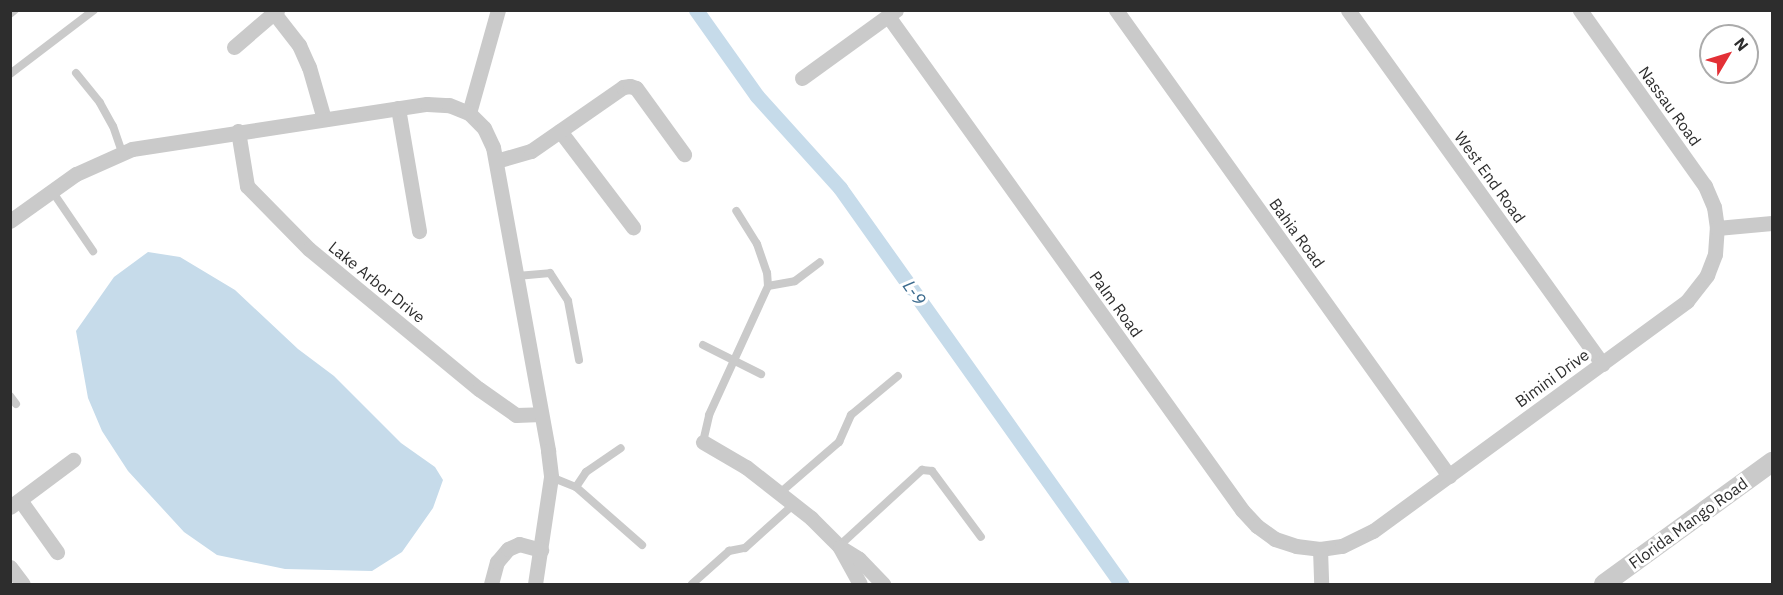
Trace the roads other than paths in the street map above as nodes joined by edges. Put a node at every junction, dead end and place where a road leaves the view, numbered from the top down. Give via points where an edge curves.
1 (15, 10) edge
2 (94, 10) edge
3 (498, 10) edge
4 (1116, 10) edge
5 (1348, 10) edge
6 (1580, 10) edge
7 (276, 12) edge
8 (892, 13) edge
9 (10, 14) edge
10 (234, 47) dead end
11 (76, 73) dead end
12 (10, 74) edge
13 (802, 78) dead end
14 (398, 108) junction
15 (469, 113) junction
16 (324, 119) junction
17 (238, 131) junction
18 (560, 131) junction
19 (122, 152) junction
20 (684, 154) dead end
21 (496, 161) junction
22 (52, 191) junction
23 (736, 211) dead end
24 (10, 221) edge
25 (1773, 223) edge
26 (633, 227) dead end
27 (1717, 228) junction
28 (419, 231) dead end
29 (93, 251) dead end
30 (820, 262) dead end
31 (517, 276) junction
32 (768, 286) junction
33 (703, 345) dead end
34 (579, 360) dead end
35 (735, 360) junction
36 (1602, 364) junction
37 (761, 374) dead end
38 (898, 376) dead end
39 (10, 396) edge
40 (16, 404) dead end
41 (541, 414) junction
42 (703, 442) joint
43 (621, 448) dead end
44 (73, 460) dead end
45 (1773, 462) edge
46 (1449, 476) junction
47 (551, 477) junction
48 (576, 487) junction
49 (781, 492) junction
50 (15, 503) edge
51 (794, 504) junction
52 (981, 537) dead end
53 (642, 545) dead end
54 (839, 546) junction
55 (1320, 549) junction
56 (541, 550) junction
57 (57, 552) dead end
58 (10, 567) edge
59 (23, 585) edge
60 (491, 585) edge
61 (535, 585) edge
62 (692, 585) edge
63 (860, 585) edge
64 (883, 585) edge
65 (1321, 585) edge
66 (1604, 585) edge

1 - 9 lane
2 - 12 lane
3 - 15 street
4 - 46 street, Bahia Road
5 - 36 street, West End Road
6 - 27 street, Nassau Road via 1705,186
7 - 10 street
7 - 16 street via 299,45
8 - 13 street
8 - 55 street, Palm Road via 1249,519 1285,543
11 - 19 lane via 100,103
14 - 15 street via 438,104
14 - 16 street
14 - 28 street
15 - 21 street via 490,137
16 - 17 street
17 - 19 street
17 - 41 street, Lake Arbor Drive via 247,186 309,249 516,416
18 - 20 street via 630,86 636,88
18 - 21 street via 531,151
18 - 26 street
19 - 22 street via 94,164
21 - 31 street
22 - 24 street
22 - 29 lane
23 - 32 lane via 757,244
25 - 27 street
27 - 36 street, Bimini Drive via 1711,264 1694,293
30 - 32 lane via 795,281
31 - 34 lane via 550,273 568,301
31 - 41 street
32 - 35 lane
33 - 35 lane
35 - 37 lane
35 - 42 lane via 709,415
36 - 46 street, Bimini Drive
38 - 49 lane via 851,415 840,442
39 - 40 lane
41 - 47 street
42 - 49 street
43 - 48 lane via 586,472
44 - 50 street
45 - 66 street, Florida Mango Road
46 - 55 street, Bimini Drive via 1363,537 1342,546
47 - 48 lane
47 - 56 street
48 - 53 lane
49 - 51 street
50 - 57 street
51 - 54 street
51 - 62 lane via 745,548 729,551
52 - 54 lane via 933,471 922,470
54 - 63 street
54 - 64 street
55 - 65 street
56 - 60 street via 519,544 507,549 497,562
56 - 61 street
58 - 59 street

